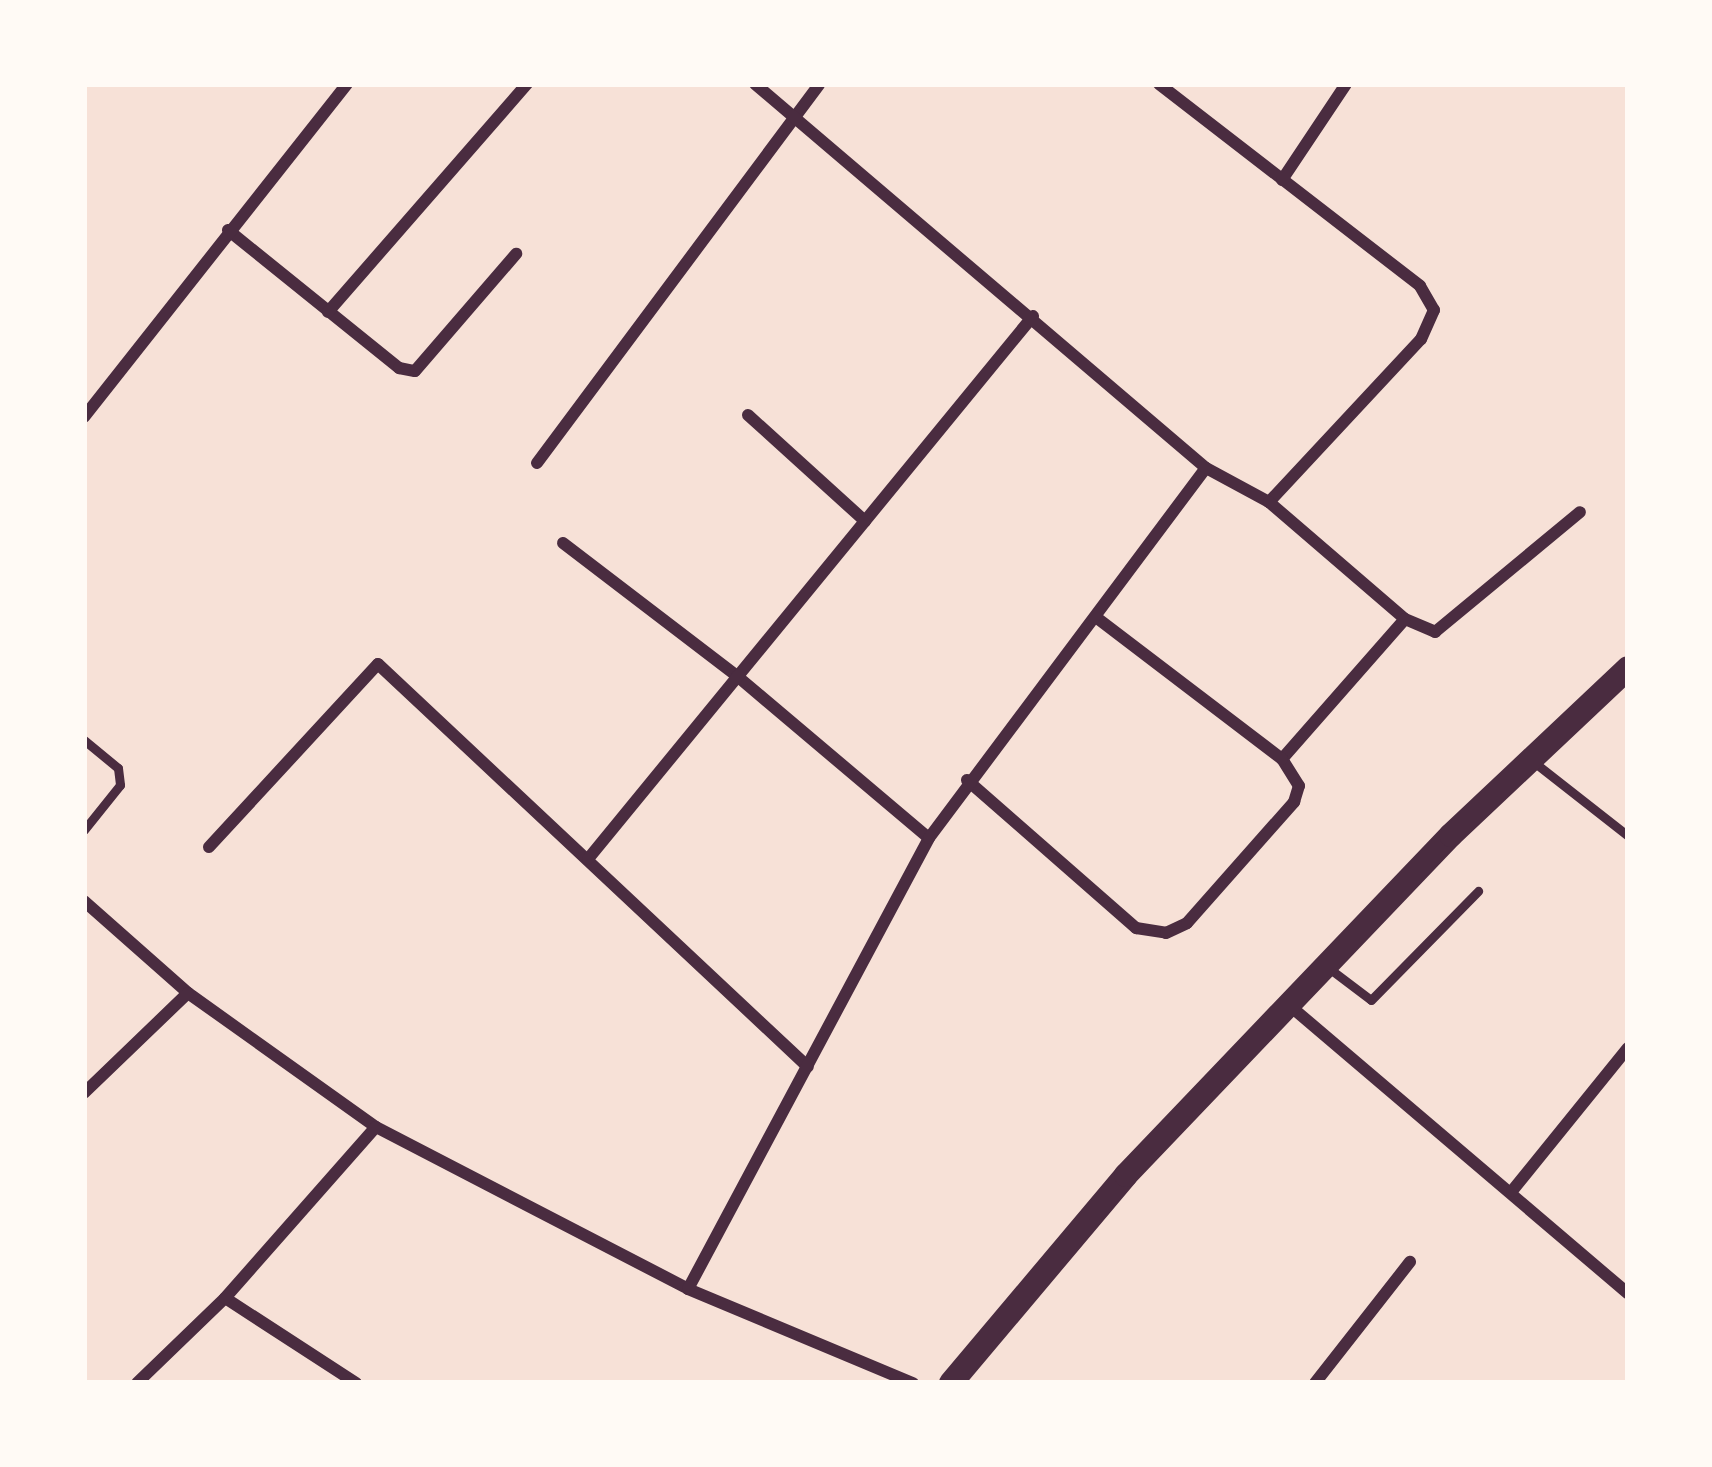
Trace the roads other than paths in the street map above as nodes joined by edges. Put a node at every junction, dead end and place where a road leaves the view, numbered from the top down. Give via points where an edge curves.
1 (347, 84) edge
2 (527, 84) edge
3 (755, 84) edge
4 (819, 84) edge
5 (1159, 84) edge
6 (1346, 84) edge
7 (792, 115) junction
8 (1282, 180) junction
9 (228, 230) junction
10 (516, 254) dead end
11 (328, 312) junction
12 (1033, 316) junction
13 (748, 415) dead end
14 (84, 416) edge
15 (537, 463) dead end
16 (1206, 469) junction
17 (1269, 502) junction
18 (1580, 512) dead end
19 (865, 520) junction
20 (563, 543) dead end
21 (1097, 618) junction
22 (1405, 619) junction
23 (1628, 668) edge
24 (737, 676) junction
25 (84, 740) edge
26 (1282, 760) junction
27 (1531, 760) junction
28 (967, 781) junction
29 (84, 830) edge
30 (1628, 836) edge
31 (929, 838) junction
32 (209, 848) dead end
33 (588, 859) junction
34 (1478, 891) dead end
35 (84, 901) edge
36 (1326, 965) junction
37 (188, 993) junction
38 (1288, 1004) junction
39 (1628, 1048) edge
40 (808, 1067) junction
41 (84, 1093) edge
42 (376, 1127) junction
43 (1512, 1191) junction
44 (1410, 1262) dead end
45 (688, 1289) junction
46 (1628, 1294) edge
47 (225, 1298) junction
48 (137, 1383) edge
49 (356, 1383) edge
50 (913, 1383) edge
51 (951, 1383) edge
52 (1315, 1383) edge

1 - 9 street
2 - 11 street
3 - 7 street
4 - 7 street
5 - 8 street
6 - 8 street
7 - 12 street
7 - 15 street
8 - 17 street via 1420,286 1434,310 1421,339
9 - 11 street
9 - 14 street
10 - 11 street via 415,371 399,368
12 - 16 street
12 - 19 street
13 - 19 street
16 - 17 street
16 - 21 street
17 - 22 street
18 - 22 street via 1445,631
19 - 24 street
20 - 24 street
21 - 26 street
21 - 28 street
22 - 26 street
23 - 27 main road
24 - 31 street
24 - 33 street
25 - 29 lane via 118,768 120,785
26 - 28 street via 1299,786 1294,802 1187,923 1166,933 1136,928
27 - 30 lane
27 - 36 main road
28 - 31 street
31 - 40 street
32 - 33 street via 378,664
33 - 40 street
34 - 36 lane via 1371,1000
35 - 37 street
36 - 38 main road
37 - 41 street
37 - 42 street
38 - 43 street
38 - 51 main road via 1126,1175
39 - 43 street
40 - 45 street
42 - 45 street
42 - 47 street
43 - 46 street
44 - 52 street
45 - 50 street
47 - 48 street
47 - 49 street

